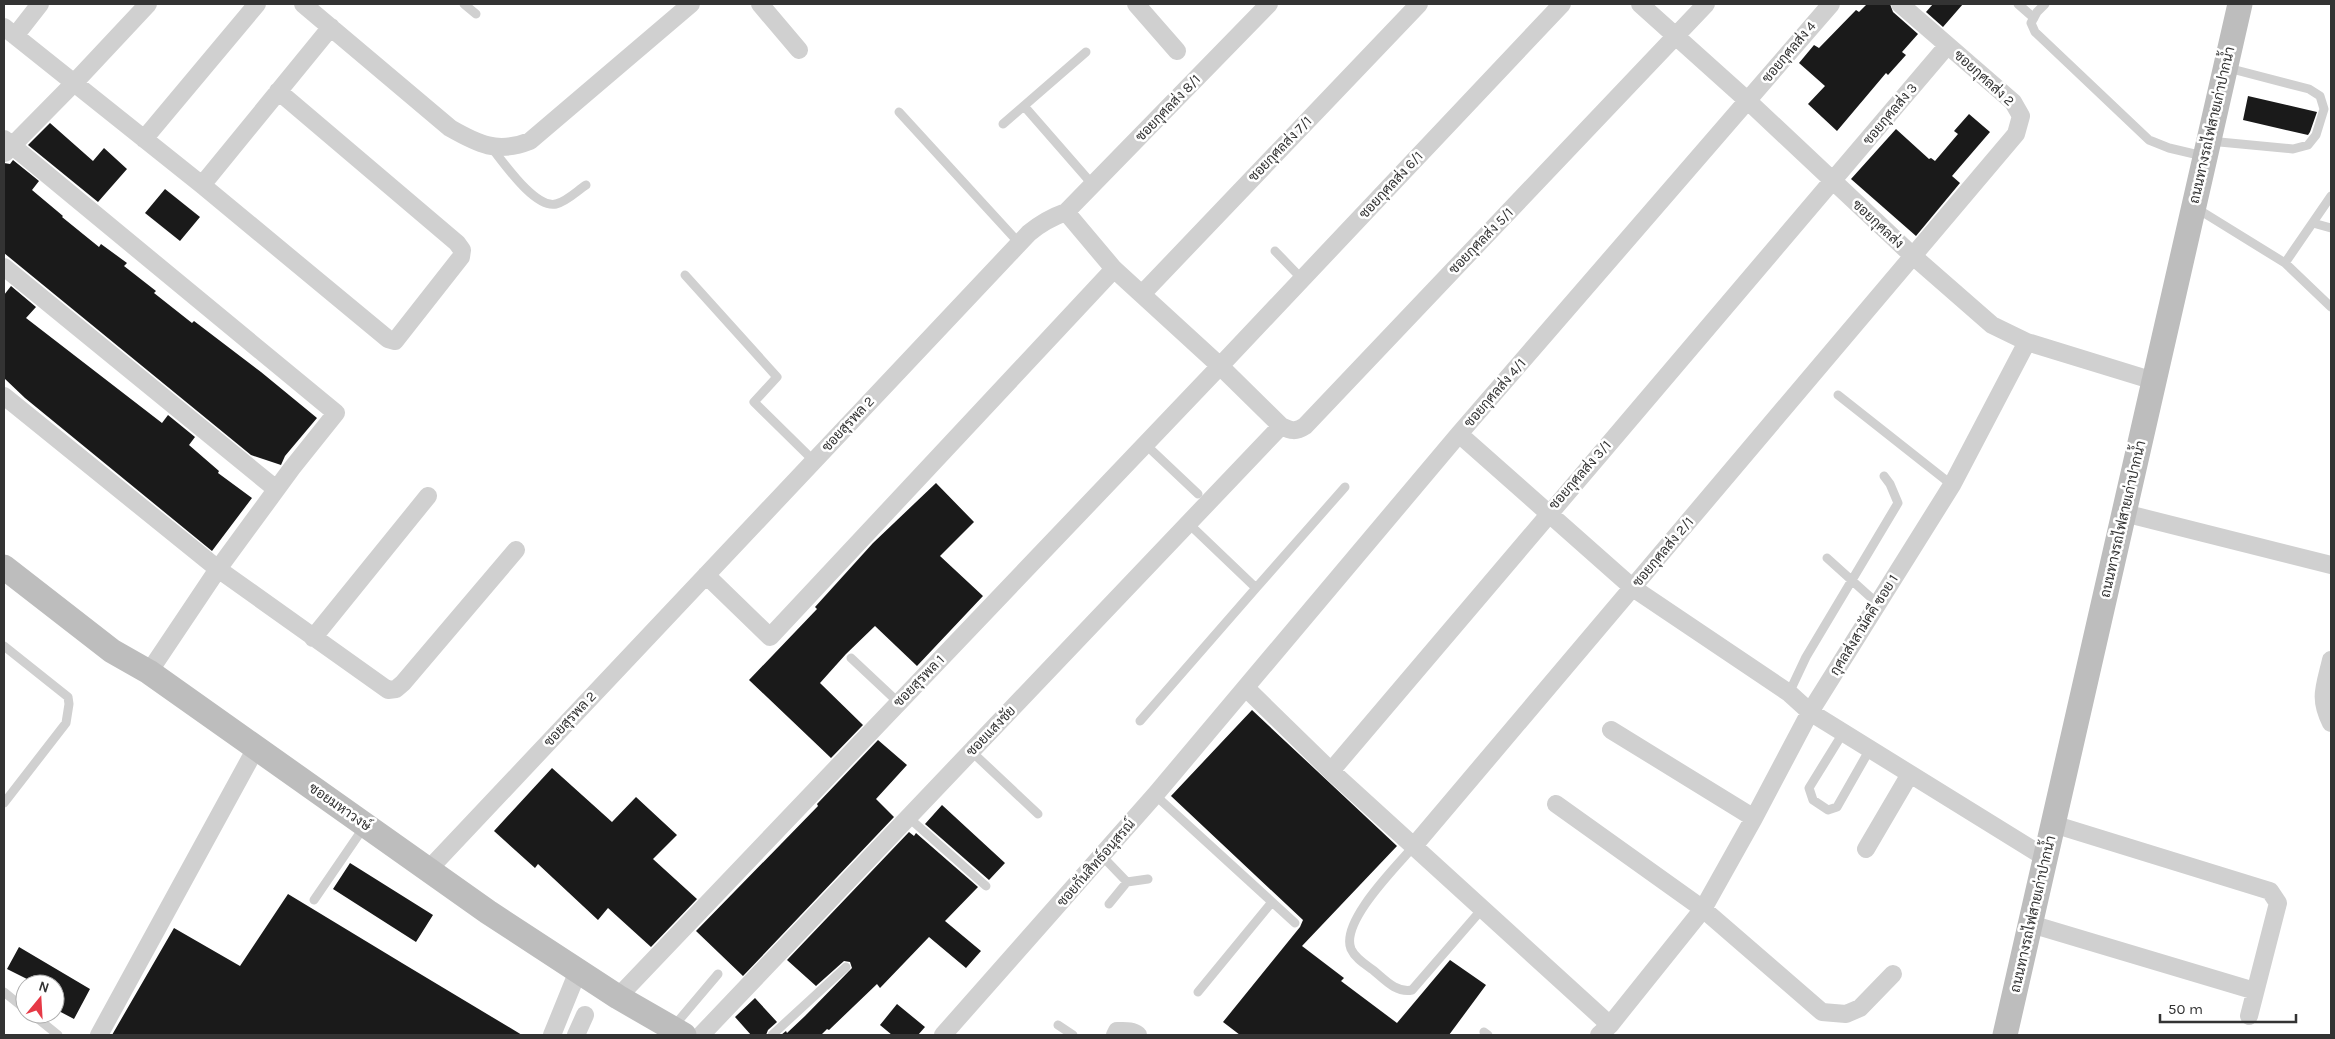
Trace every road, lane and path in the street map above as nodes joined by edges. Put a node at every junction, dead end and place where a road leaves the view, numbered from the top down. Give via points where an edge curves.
1 (40, 4) edge
2 (148, 4) edge
3 (257, 4) edge
4 (304, 4) edge
5 (464, 4) edge
6 (691, 4) edge
7 (760, 4) edge
8 (1136, 4) edge
9 (1269, 4) edge
10 (1419, 4) edge
11 (1562, 4) edge
12 (1640, 4) edge
13 (1706, 4) edge
14 (1831, 4) edge
15 (1900, 4) edge
16 (2018, 4) edge
17 (2045, 4) edge
18 (2240, 4) edge
19 (476, 14) dead end
20 (2034, 18) junction
21 (331, 27) junction
22 (10, 31) edge
23 (1676, 37) junction
24 (1948, 46) junction
25 (799, 50) dead end
26 (1177, 51) dead end
27 (1086, 52) dead end
28 (2225, 68) junction
29 (74, 83) junction
30 (278, 91) junction
31 (1748, 101) junction
32 (1024, 106) junction
33 (899, 112) dead end
34 (1003, 124) dead end
35 (144, 139) junction
36 (489, 145) junction
37 (6, 146) edge
38 (2207, 149) junction
39 (1833, 182) junction
40 (202, 185) junction
41 (1093, 185) junction
42 (586, 186) dead end
43 (2331, 196) edge
44 (2194, 206) junction
45 (1066, 212) junction
46 (2313, 223) junction
47 (2331, 228) edge
48 (1019, 243) junction
49 (1274, 251) dead end
50 (1913, 256) junction
51 (2285, 263) junction
52 (4, 267) edge
53 (1114, 269) junction
54 (685, 275) dead end
55 (1302, 279) junction
56 (1142, 294) junction
57 (2331, 307) edge
58 (2027, 342) junction
59 (1220, 366) junction
60 (2154, 380) junction
61 (1838, 395) dead end
62 (4, 396) edge
63 (1281, 426) junction
64 (1459, 434) junction
65 (1145, 444) junction
66 (814, 461) junction
67 (1884, 476) dead end
68 (1952, 485) junction
69 (1345, 487) dead end
70 (276, 489) junction
71 (1198, 494) dead end
72 (428, 496) dead end
73 (2124, 513) junction
74 (1547, 514) junction
75 (1188, 524) junction
76 (516, 550) dead end
77 (1827, 558) dead end
78 (2331, 564) edge
79 (4, 567) edge
80 (218, 569) junction
81 (706, 575) junction
82 (1852, 580) junction
83 (1256, 588) junction
84 (1633, 588) junction
85 (1878, 604) junction
86 (313, 638) junction
87 (4, 646) edge
88 (851, 658) dead end
89 (2331, 660) edge
90 (149, 672) junction
91 (1246, 689) junction
92 (1789, 693) junction
93 (899, 703) junction
94 (1810, 712) junction
95 (1140, 721) dead end
96 (2331, 723) edge
97 (1611, 730) dead end
98 (1843, 733) junction
99 (256, 748) junction
100 (1870, 749) junction
101 (972, 752) junction
102 (1331, 771) junction
103 (1910, 774) junction
104 (1155, 795) junction
105 (4, 803) edge
106 (1556, 804) dead end
107 (1038, 814) dead end
108 (908, 818) junction
109 (1754, 818) junction
110 (2054, 824) junction
111 (366, 825) junction
112 (1413, 847) junction
113 (1866, 849) dead end
114 (1102, 856) junction
115 (2046, 858) junction
116 (429, 869) junction
117 (1148, 878) dead end
118 (1127, 882) junction
119 (986, 886) dead end
120 (314, 900) dead end
121 (1272, 902) junction
122 (1110, 904) dead end
123 (1482, 908) junction
124 (1703, 909) junction
125 (1295, 922) dead end
126 (2031, 924) junction
127 (846, 967) dead end
128 (578, 972) junction
129 (718, 974) dead end
130 (1893, 974) dead end
131 (2255, 991) junction
132 (4, 992) edge
133 (1198, 992) dead end
134 (618, 997) junction
135 (15, 1001) edge
136 (585, 1014) dead end
137 (2249, 1016) dead end
138 (44, 1024) edge
139 (1058, 1025) dead end
140 (1605, 1030) edge
141 (678, 1032) edge
142 (58, 1035) edge
143 (99, 1035) edge
144 (552, 1035) edge
145 (576, 1035) edge
146 (701, 1035) edge
147 (772, 1035) edge
148 (944, 1035) edge
149 (1073, 1035) edge
150 (1114, 1035) edge
151 (1138, 1035) edge
152 (2005, 1035) edge

1 - 22 street
2 - 29 street
3 - 35 street
4 - 21 street
5 - 19 lane
6 - 36 street via 530,140 516,146
7 - 25 street
8 - 26 street
9 - 41 street, ซอยกุศลส่ง 8/1
10 - 56 street, ซอยกุศลส่ง 7/1
11 - 55 street, ซอยกุศลส่ง 6/1
12 - 23 street, ซอยกุศลส่ง
13 - 23 street, ซอยกุศลส่ง 5/1
14 - 31 street, ซอยกุศลส่ง 4
15 - 24 street, ซอยกุศลส่ง 2
16 - 20 lane
17 - 20 lane
18 - 28 main road, ถนนทางรถไฟสายเก่าปากน้ำ
20 - 38 lane via 2031,23 2035,32 2149,140 2169,148
21 - 30 street
21 - 36 street via 450,128 478,144
22 - 29 street
23 - 31 street, ซอยกุศลส่ง
23 - 63 street, ซอยกุศลส่ง 5/1 via 1305,426 1297,431
24 - 39 street, ซอยกุศลส่ง 3
24 - 50 street, ซอยกุศลส่ง 2 via 2013,102 2021,116 2016,134
27 - 32 lane
28 - 38 main road, ถนนทางรถไฟสายเก่าปากน้ำ
28 - 38 lane via 2309,89 2320,96 2324,109 2316,135 2308,144 2293,149
29 - 35 street
29 - 37 street
30 - 40 street
30 - 40 street via 460,246 460,257 400,337 395,341 388,339
31 - 39 street, ซอยกุศลส่ง
31 - 64 street, ซอยกุศลส่ง 4/1
32 - 34 lane
32 - 41 lane
33 - 48 lane
35 - 40 street
36 - 42 lane via 518,180 549,205 560,203
37 - 70 street via 336,412
38 - 44 main road, ถนนทางรถไฟสายเก่าปากน้ำ
39 - 50 street, ซอยกุศลส่ง
39 - 74 street, ซอยกุศลส่ง 3/1
41 - 45 street, ซอยกุศลส่ง 8/1
43 - 46 lane
44 - 51 lane
44 - 60 main road, ถนนทางรถไฟสายเก่าปากน้ำ
45 - 48 street, ซอยสุรพล 2 via 1039,225
45 - 53 street
46 - 47 lane
46 - 51 lane
48 - 66 street, ซอยสุรพล 2
49 - 55 lane
50 - 58 street, ซอยกุศลส่ง via 1992,325
50 - 84 street, ซอยกุศลส่ง 2/1
51 - 57 lane
52 - 70 street
53 - 56 street
53 - 81 street via 770,637
54 - 66 lane via 777,377 754,402
55 - 59 street, ซอยกุศลส่ง 6/1
56 - 59 street
58 - 60 street, ซอยกุศลส่ง
58 - 68 street, กุศลส่งสามัคคี ซอย 1
59 - 63 street
59 - 65 street, ซอยสุรพล 1
60 - 73 main road, ถนนทางรถไฟสายเก่าปากน้ำ
61 - 68 lane
62 - 80 street
63 - 75 street, ซอยแสงชัย
64 - 74 street
64 - 91 street, ซอยกุศลส่ง 4/1
65 - 71 lane
65 - 93 street, ซอยสุรพล 1
66 - 81 street, ซอยสุรพล 2
67 - 82 lane via 1898,503
68 - 85 street, กุศลส่งสามัคคี ซอย 1
69 - 83 lane
70 - 80 street
72 - 86 street
73 - 78 street
73 - 110 main road, ถนนทางรถไฟสายเก่าปากน้ำ
74 - 84 street
74 - 102 street, ซอยกุศลส่ง 3/1
75 - 83 lane
75 - 101 street, ซอยแสงชัย
76 - 86 street via 396,689 388,690
77 - 82 lane
79 - 90 main road, ซอยมหาวงษ์ via 112,651
80 - 86 street
80 - 90 street
81 - 116 street, ซอยสุรพล 2
82 - 85 lane
82 - 92 lane
83 - 95 lane
84 - 92 street
84 - 112 street, ซอยกุศลส่ง 2/1
85 - 94 street, กุศลส่งสามัคคี ซอย 1
87 - 105 lane via 68,697 69,704 66,723
88 - 93 lane
89 - 96 street via 2323,693 2324,709
90 - 99 main road, ซอยมหาวงษ์
91 - 102 street
91 - 104 street, ซอยกันสิทธ์อนุสรณ์
92 - 94 street
93 - 134 street, ซอยสุรพล 1
94 - 98 street
94 - 109 street, กุศลส่งสามัคคี ซอย 1
97 - 109 street
98 - 100 street
98 - 100 lane via 1809,788 1813,800 1828,810 1837,806
99 - 111 main road, ซอยมหาวงษ์
99 - 143 street
100 - 103 street
101 - 107 lane
101 - 108 street, ซอยแสงชัย
102 - 112 street
103 - 113 street
103 - 115 street
104 - 114 street, ซอยกันสิทธ์อนุสรณ์
104 - 121 lane
106 - 124 street
108 - 119 lane
108 - 146 street, ซอยแสงชัย
109 - 124 street, กุศลส่งสามัคคี ซอย 1
110 - 115 main road, ถนนทางรถไฟสายเก่าปากน้ำ
110 - 131 street via 2270,890 2278,903
111 - 116 main road, ซอยมหาวงษ์
111 - 120 lane
112 - 123 street
112 - 123 lane via 1370,898 1352,926 1351,949 1358,959 1400,990 1412,990
114 - 118 lane
114 - 148 street, ซอยกันสิทธ์อนุสรณ์
115 - 126 main road, ถนนทางรถไฟสายเก่าปากน้ำ
116 - 128 main road, ซอยมหาวงษ์
117 - 118 lane
118 - 122 lane
121 - 125 lane
121 - 133 lane
123 - 140 street
124 - 130 street via 1822,1012 1846,1014 1860,1008
124 - 140 street, กุศลส่งสามัคคี ซอย 1
126 - 131 street
126 - 152 main road, ถนนทางรถไฟสายเก่าปากน้ำ
127 - 147 lane
128 - 134 main road, ซอยมหาวงษ์
128 - 144 street
129 - 141 lane
131 - 137 street
132 - 135 lane
134 - 141 main road, ซอยมหาวงษ์
136 - 145 street
138 - 142 lane
139 - 149 lane
150 - 151 street via 1117,1031

